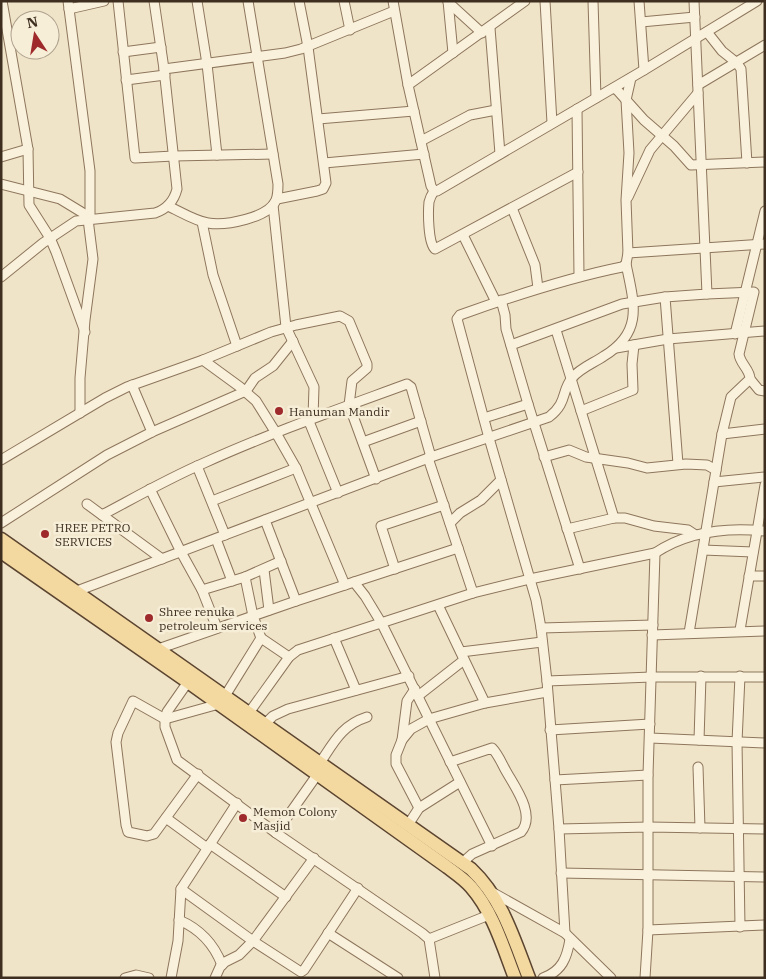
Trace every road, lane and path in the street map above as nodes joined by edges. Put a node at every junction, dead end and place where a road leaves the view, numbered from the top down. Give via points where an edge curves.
1 (2, 1) edge
2 (104, 1) edge
3 (118, 1) edge
4 (154, 1) edge
5 (197, 1) edge
6 (248, 1) edge
7 (299, 1) edge
8 (344, 1) edge
9 (392, 1) edge
10 (545, 1) edge
11 (593, 1) edge
12 (639, 1) edge
13 (694, 1) edge
14 (757, 1) edge
15 (448, 2) edge
16 (521, 2) edge
17 (69, 5) edge
18 (394, 11) junction
19 (695, 16) junction
20 (641, 22) junction
21 (350, 30) junction
22 (486, 30) junction
23 (707, 32) junction
24 (696, 38) junction
25 (161, 47) junction
26 (308, 47) junction
27 (762, 49) edge
28 (123, 52) junction
29 (453, 53) junction
30 (258, 57) junction
31 (737, 62) junction
32 (207, 64) junction
33 (644, 70) junction
34 (165, 72) junction
35 (632, 78) junction
36 (126, 80) junction
37 (408, 85) junction
38 (614, 88) junction
39 (698, 89) junction
40 (596, 98) junction
41 (626, 100) junction
42 (577, 109) junction
43 (496, 110) junction
44 (414, 111) junction
45 (318, 119) junction
46 (552, 124) junction
47 (662, 136) junction
48 (421, 141) junction
49 (28, 149) junction
50 (273, 154) junction
51 (424, 154) junction
52 (500, 154) junction
53 (217, 155) junction
54 (174, 156) junction
55 (1, 157) edge
56 (765, 162) edge
57 (324, 163) junction
58 (747, 163) junction
59 (701, 165) junction
60 (578, 172) junction
61 (1, 184) edge
62 (28, 190) junction
63 (434, 191) junction
64 (626, 200) junction
65 (275, 202) junction
66 (168, 206) junction
67 (512, 208) junction
68 (765, 211) edge
69 (89, 219) junction
70 (202, 222) junction
71 (464, 235) junction
72 (50, 238) junction
73 (761, 244) edge
74 (705, 248) junction
75 (628, 253) junction
76 (626, 264) junction
77 (579, 276) junction
78 (1, 277) edge
79 (538, 288) junction
80 (746, 292) junction
81 (707, 294) junction
82 (666, 297) junction
83 (499, 301) junction
84 (634, 302) junction
85 (286, 327) junction
86 (556, 330) junction
87 (765, 331) edge
88 (84, 332) junction
89 (740, 333) junction
90 (668, 339) junction
91 (293, 342) junction
92 (511, 345) junction
93 (634, 345) junction
94 (237, 346) junction
95 (616, 348) junction
96 (203, 360) junction
97 (571, 378) junction
98 (750, 379) junction
99 (132, 385) junction
100 (246, 391) junction
101 (765, 391) edge
102 (528, 404) junction
103 (349, 405) junction
104 (581, 411) junction
105 (80, 413) junction
106 (311, 418) junction
107 (484, 418) junction
108 (421, 420) junction
109 (534, 423) junction
110 (765, 429) edge
111 (152, 432) junction
112 (276, 433) junction
113 (722, 434) junction
114 (489, 438) junction
115 (363, 442) junction
116 (544, 457) junction
117 (595, 457) junction
118 (430, 458) junction
119 (1, 460) edge
120 (678, 464) junction
121 (197, 466) junction
122 (296, 468) junction
123 (716, 470) junction
124 (765, 477) edge
125 (376, 479) junction
126 (501, 480) junction
127 (714, 482) junction
128 (765, 485) edge
129 (150, 489) junction
130 (338, 493) junction
131 (212, 501) junction
132 (87, 504) dead end
133 (311, 504) junction
134 (444, 505) junction
135 (102, 515) junction
136 (614, 518) junction
137 (265, 520) junction
138 (1, 523) edge
139 (450, 523) junction
140 (568, 529) junction
141 (761, 530) edge
142 (706, 532) junction
143 (694, 534) junction
144 (226, 535) junction
145 (1, 538) edge
146 (216, 539) junction
147 (458, 548) junction
148 (703, 550) junction
149 (1, 552) edge
150 (181, 552) junction
151 (753, 552) junction
152 (655, 553) junction
153 (162, 559) junction
154 (281, 561) junction
155 (395, 569) junction
156 (580, 569) junction
157 (264, 570) junction
158 (749, 576) junction
159 (765, 576) edge
160 (246, 577) junction
161 (530, 579) junction
162 (232, 581) junction
163 (350, 584) junction
164 (202, 590) junction
165 (78, 591) junction
166 (473, 593) junction
167 (296, 601) junction
168 (438, 605) junction
169 (269, 610) junction
170 (253, 616) junction
171 (382, 624) junction
172 (653, 625) junction
173 (217, 628) junction
174 (541, 628) junction
175 (740, 630) junction
176 (765, 631) edge
177 (689, 633) junction
178 (652, 635) junction
179 (261, 638) junction
180 (334, 638) junction
181 (542, 642) junction
182 (158, 649) junction
183 (463, 656) junction
184 (289, 657) junction
185 (409, 676) junction
186 (652, 676) junction
187 (701, 676) junction
188 (740, 676) junction
189 (765, 677) edge
190 (191, 678) junction
191 (547, 681) junction
192 (356, 690) junction
193 (416, 692) junction
194 (547, 692) junction
195 (222, 700) junction
196 (485, 703) junction
197 (245, 717) junction
198 (368, 717) dead end
199 (165, 720) junction
200 (429, 720) junction
201 (265, 724) junction
202 (650, 724) junction
203 (550, 730) junction
204 (650, 738) junction
205 (402, 740) junction
206 (699, 740) junction
207 (737, 742) junction
208 (765, 743) edge
209 (450, 762) junction
210 (698, 767) dead end
211 (318, 769) junction
212 (198, 774) junction
213 (648, 775) junction
214 (555, 780) junction
215 (460, 782) junction
216 (238, 803) junction
217 (419, 808) junction
218 (166, 818) junction
219 (408, 825) junction
220 (649, 827) junction
221 (700, 828) junction
222 (738, 828) junction
223 (559, 829) junction
224 (765, 829) edge
225 (276, 833) junction
226 (209, 846) junction
227 (492, 846) junction
228 (314, 858) junction
229 (462, 863) junction
230 (561, 873) junction
231 (648, 875) junction
232 (765, 877) edge
233 (739, 878) junction
234 (470, 885) junction
235 (358, 888) junction
236 (181, 890) junction
237 (491, 891) junction
238 (286, 897) junction
239 (489, 915) junction
240 (179, 920) junction
241 (765, 925) edge
242 (740, 927) junction
243 (648, 930) junction
244 (328, 933) junction
245 (567, 936) junction
246 (429, 939) junction
247 (253, 941) junction
248 (222, 965) junction
249 (126, 978) edge
250 (148, 978) edge
251 (171, 978) edge
252 (215, 978) edge
253 (398, 978) edge
254 (435, 978) edge
255 (515, 978) edge
256 (529, 978) edge
257 (543, 978) edge
258 (611, 978) edge
259 (644, 978) edge

1 - 49 street
2 - 17 street
3 - 28 street
4 - 25 street
5 - 32 street
6 - 30 street
7 - 26 street
8 - 21 street
9 - 18 street
10 - 46 street
11 - 40 street
12 - 20 street
13 - 19 street
14 - 23 street
15 - 22 street
15 - 29 street
16 - 22 street
17 - 69 street via 91,180
18 - 21 street
18 - 37 street
19 - 20 street
19 - 24 street
20 - 33 street
21 - 26 street
22 - 29 street
22 - 43 street
23 - 24 street
23 - 31 street via 722,51
24 - 33 street
24 - 39 street
25 - 28 street
25 - 34 street
26 - 30 street
26 - 45 street
27 - 31 street
28 - 36 street
29 - 37 street
30 - 32 street
30 - 50 street
31 - 39 street
31 - 58 street via 741,68
32 - 34 street
32 - 53 street
33 - 35 street
34 - 36 street
34 - 54 street
35 - 38 street
35 - 41 street
36 - 54 street via 134,156 137,159
37 - 44 street
38 - 40 street
38 - 41 street
39 - 47 street
39 - 59 street
40 - 42 street
41 - 47 street
41 - 64 street
42 - 46 street
42 - 60 street
43 - 48 street via 470,115
43 - 52 street
44 - 45 street
44 - 48 street
45 - 57 street
46 - 52 street
47 - 59 street via 690,164
47 - 64 street via 650,150
48 - 51 street
49 - 55 street
49 - 62 street
50 - 53 street
50 - 65 street via 278,184
51 - 57 street
51 - 63 street
52 - 63 street
53 - 54 street
54 - 66 street via 178,189
56 - 58 street
57 - 65 street via 326,183 323,189
58 - 59 street
59 - 74 street
60 - 67 street
60 - 77 street
61 - 62 street
62 - 69 street via 60,199
62 - 72 street via 31,209
63 - 71 street via 429,204 432,248 439,248
64 - 75 street
65 - 70 street via 258,214 233,222
65 - 85 street
66 - 69 street via 155,213
66 - 70 street
67 - 71 street
67 - 79 street via 535,265
68 - 73 street
69 - 72 street via 76,221
69 - 88 street via 93,259
70 - 94 street via 213,275
71 - 83 street
72 - 78 street
72 - 88 street
73 - 74 street
73 - 80 street
74 - 75 street
74 - 81 street
75 - 76 street
76 - 77 street
76 - 84 street
77 - 79 street
79 - 83 street
80 - 81 street
80 - 89 street
81 - 82 street
82 - 84 street
82 - 90 street
83 - 92 street
83 - 107 street via 457,319
84 - 86 street
84 - 95 street via 630,327
85 - 91 street
85 - 94 street
85 - 103 street via 340,316 349,321 367,367 352,381
86 - 92 street
86 - 97 street
87 - 89 street
88 - 105 street
89 - 90 street
89 - 98 street via 740,359
90 - 93 street
90 - 120 street
91 - 100 street via 273,366 255,378
91 - 106 street via 314,387
92 - 102 street
93 - 95 street
93 - 104 street via 633,390
94 - 96 street
95 - 97 street
96 - 99 street
96 - 100 street
97 - 104 street
97 - 109 street via 556,411
98 - 101 street via 759,390
98 - 113 street via 731,397
99 - 105 street
99 - 111 street
100 - 111 street
100 - 112 street
102 - 107 street
102 - 109 street
103 - 106 street
103 - 108 street via 407,384 411,387
103 - 115 street
104 - 117 street
105 - 119 street
106 - 112 street
106 - 130 street
107 - 114 street
108 - 115 street
108 - 118 street
109 - 114 street
109 - 116 street
110 - 113 street
111 - 138 street via 107,455
112 - 121 street
112 - 122 street
113 - 123 street
114 - 118 street
114 - 126 street
115 - 125 street
116 - 117 street via 569,450
116 - 140 street
117 - 120 street via 647,468
117 - 136 street
118 - 125 street
118 - 134 street
120 - 123 street via 702,464
121 - 129 street
121 - 131 street
122 - 131 street
122 - 133 street
123 - 127 street
124 - 127 street
125 - 130 street
126 - 139 street
126 - 161 street
127 - 142 street
128 - 141 street
129 - 135 street
129 - 150 street
130 - 133 street
131 - 144 street
132 - 135 street
133 - 137 street
133 - 163 street
134 - 139 street
134 - 155 street via 381,526
135 - 153 street
136 - 140 street
136 - 143 street via 688,530
137 - 144 street
137 - 154 street
139 - 147 street
140 - 156 street
141 - 142 street
141 - 151 street
142 - 143 street
142 - 148 street
143 - 152 street
144 - 146 street
145 - 165 main road
146 - 150 street
146 - 162 street
147 - 155 street
147 - 166 street
148 - 151 street
148 - 177 street
149 - 190 main road
150 - 153 street
150 - 164 street
151 - 158 street
152 - 156 street
152 - 172 street
153 - 165 street
154 - 157 street
154 - 167 street
155 - 163 street
156 - 161 street
157 - 160 street
157 - 169 street
158 - 159 street
158 - 175 street
160 - 162 street
160 - 170 street
161 - 166 street
161 - 174 street
162 - 164 street
163 - 167 street
163 - 171 street via 365,596
164 - 173 street
165 - 182 main road
166 - 168 street
167 - 169 street
168 - 171 street
168 - 183 street
169 - 170 street
170 - 173 street
170 - 179 street
171 - 180 street
171 - 185 street
172 - 174 street
172 - 178 street
173 - 182 street
174 - 181 street
175 - 176 street
175 - 177 street
177 - 178 street
178 - 186 street
179 - 184 street
179 - 195 street
180 - 184 street via 298,650
180 - 192 street
181 - 183 street
181 - 191 street
182 - 190 main road
183 - 193 street
183 - 196 street
184 - 197 street
185 - 192 street
185 - 193 street
186 - 187 street
186 - 191 street
186 - 202 street
187 - 188 street
187 - 206 street
188 - 189 street
188 - 207 street
190 - 195 main road
190 - 199 street via 167,712
191 - 194 street
192 - 201 street via 279,712
193 - 200 street
193 - 205 street via 407,701
194 - 196 street
194 - 203 street
195 - 197 main road
195 - 199 street
196 - 200 street
197 - 201 main road
197 - 211 main road
198 - 211 street via 343,730
199 - 212 street via 177,760
199 - 218 street via 133,701 116,742 128,832 147,836 154,834
200 - 205 street via 411,729
200 - 209 street
201 - 211 main road
202 - 203 street
202 - 204 street
203 - 214 street
204 - 206 street
204 - 213 street
205 - 217 street via 396,755 397,768
206 - 207 street
207 - 208 street
207 - 222 street
209 - 215 street
209 - 227 street via 492,748 523,802 526,815 524,829
210 - 221 street
211 - 219 main road
211 - 225 street
211 - 234 main road
212 - 216 street
212 - 218 street
213 - 214 street
213 - 220 street
214 - 223 street
215 - 217 street
215 - 227 street
216 - 225 street
216 - 226 street
217 - 219 street
218 - 226 street
219 - 229 main road
220 - 221 street
220 - 223 street
220 - 231 street
221 - 222 street
222 - 224 street
222 - 233 street
223 - 230 street
225 - 228 street
226 - 236 street
226 - 238 street
227 - 229 street via 472,854
228 - 235 street
228 - 238 street
229 - 237 main road
230 - 231 street
230 - 245 street
231 - 233 street
231 - 243 street
232 - 233 street
233 - 242 street
234 - 237 street
234 - 239 main road
235 - 244 street
235 - 246 street
236 - 240 street
236 - 247 street
237 - 245 street
237 - 256 main road
238 - 247 street
239 - 246 street
239 - 255 main road
240 - 248 street via 208,940
240 - 251 street
241 - 242 street
242 - 243 street
243 - 259 street
244 - 247 street via 301,972
244 - 253 street
245 - 257 street via 565,961 555,972
245 - 258 street
246 - 254 street
247 - 248 street
248 - 252 street
249 - 250 street via 136,975

